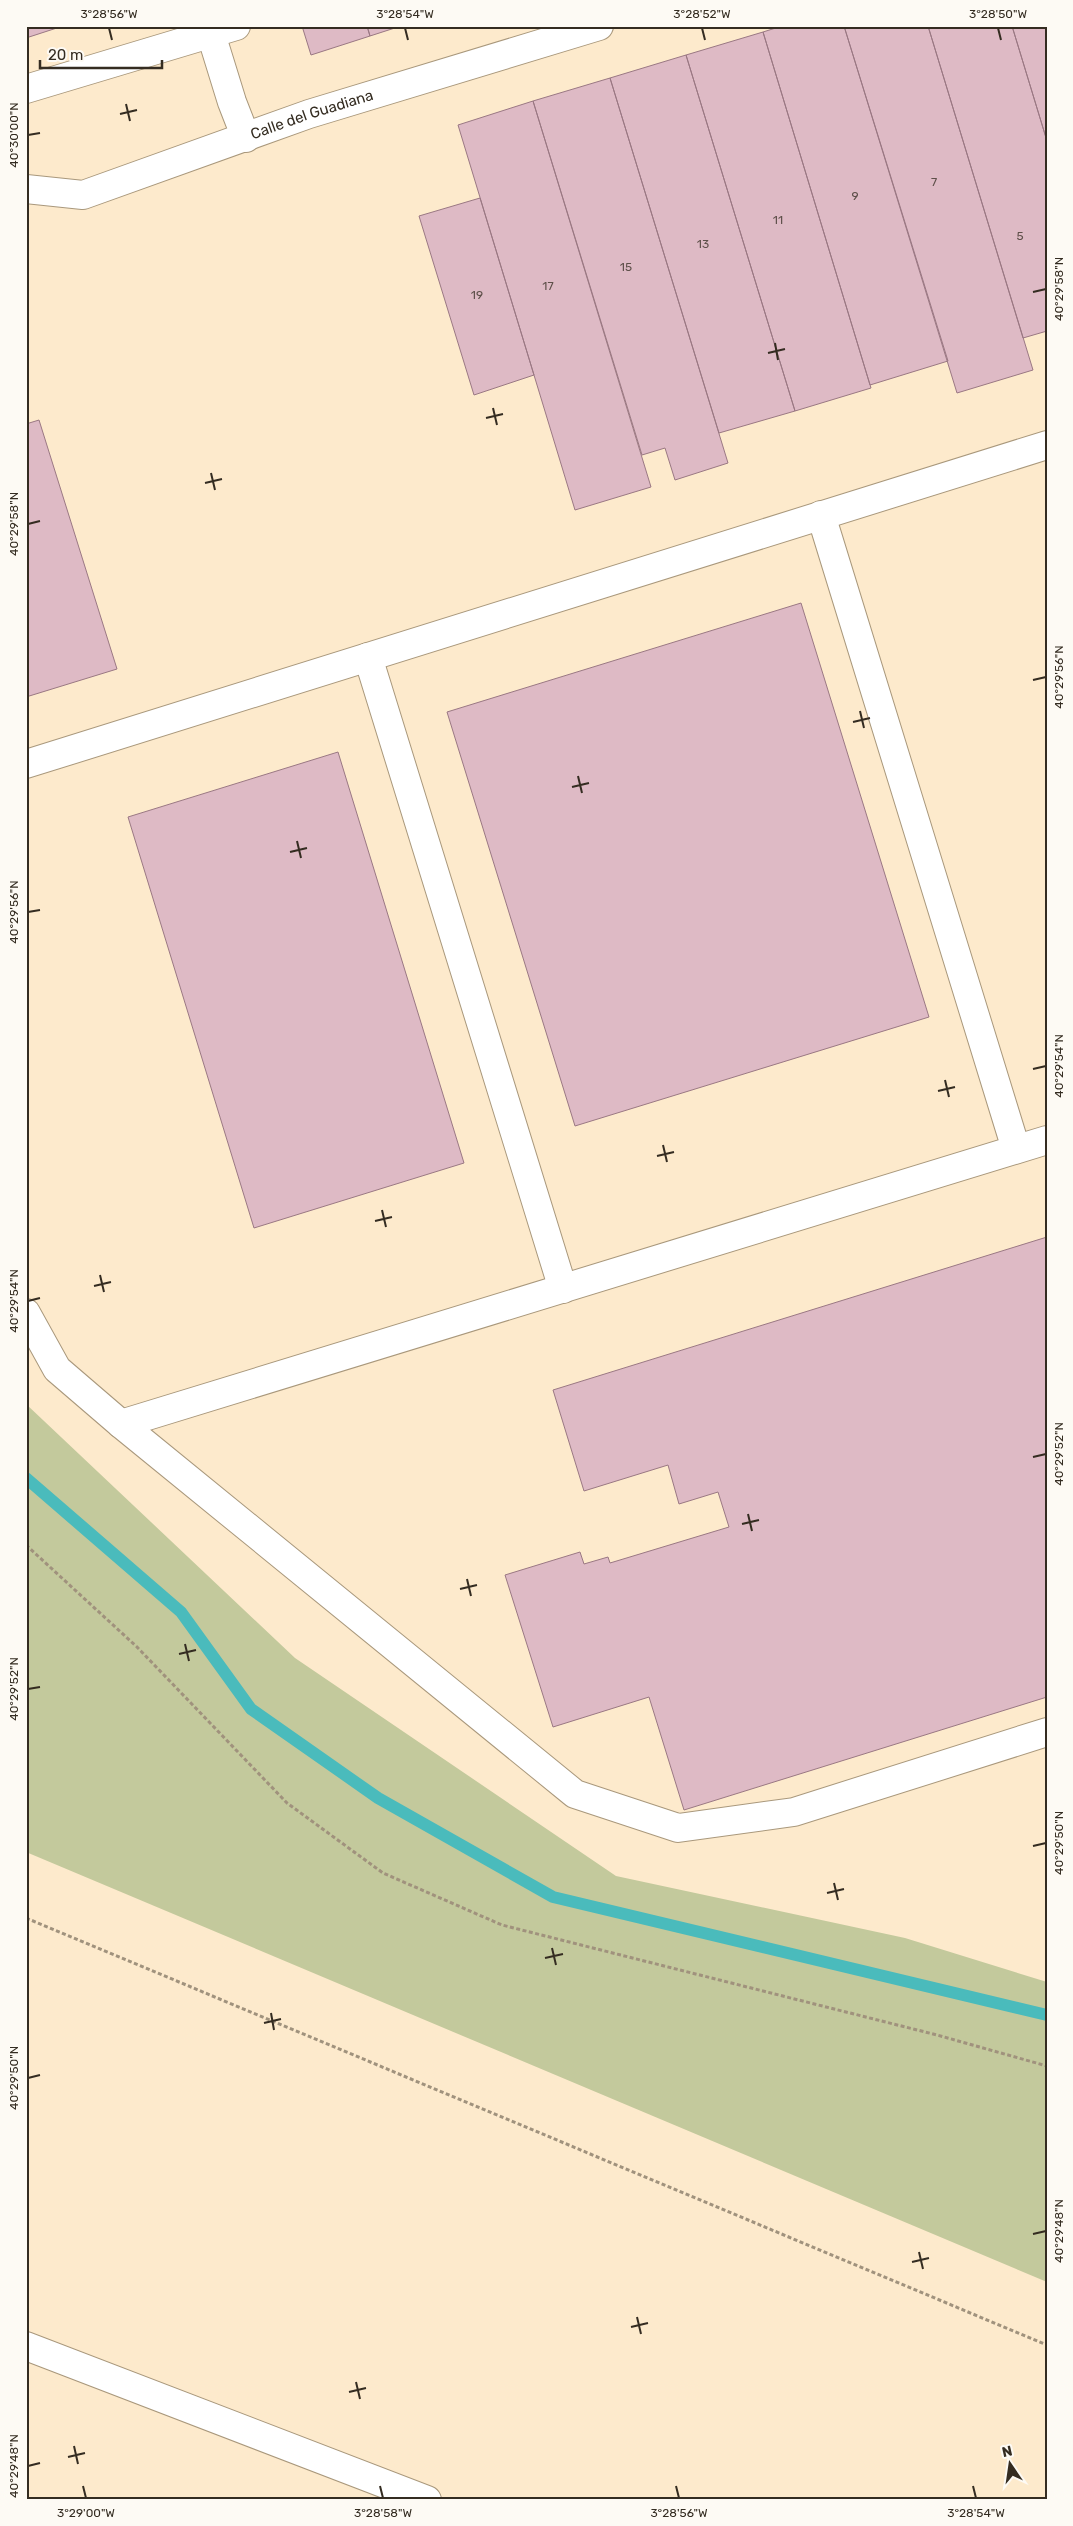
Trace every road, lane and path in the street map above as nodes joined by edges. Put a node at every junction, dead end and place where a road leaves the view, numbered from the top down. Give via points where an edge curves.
1 (598, 26) edge
2 (224, 30) edge
3 (26, 89) edge
4 (246, 138) junction
5 (26, 190) edge
6 (1047, 446) edge
7 (821, 515) junction
8 (368, 657) junction
9 (26, 764) edge
10 (1047, 1140) edge
11 (1016, 1149) junction
12 (563, 1289) junction
13 (26, 1313) edge
14 (121, 1424) junction
15 (26, 1545) edge
16 (1047, 1732) edge
17 (26, 1918) edge
18 (1047, 2066) edge
19 (1047, 2345) edge
20 (26, 2346) edge
21 (427, 2500) edge

1 - 4 street, Calle del Guadiana via 309,114
2 - 3 street
2 - 4 street via 232,102
4 - 5 street, Calle del Guadiana via 83,195
6 - 7 street
7 - 8 street
7 - 11 street
8 - 9 street
8 - 12 street
10 - 11 street
11 - 12 street
12 - 14 street
13 - 14 street via 56,1368
14 - 16 street via 575,1794 584,1797 678,1828 794,1812
15 - 18 path via 137,1647 287,1803 383,1873 502,1925
17 - 19 path
20 - 21 street

